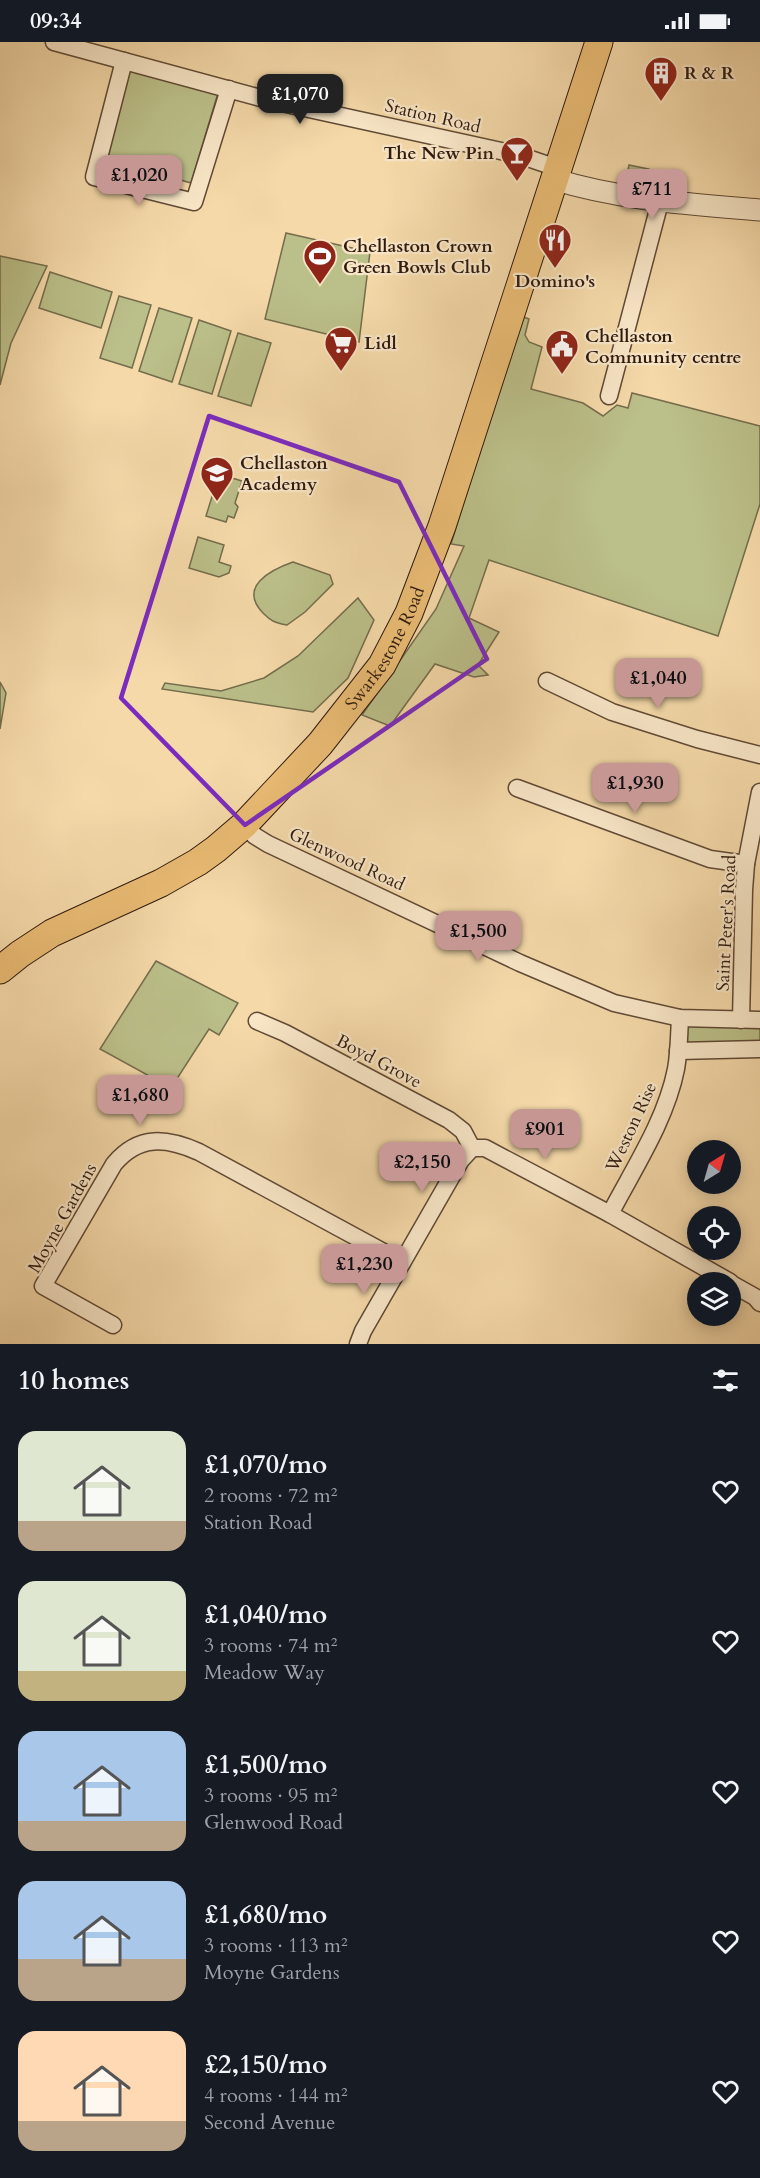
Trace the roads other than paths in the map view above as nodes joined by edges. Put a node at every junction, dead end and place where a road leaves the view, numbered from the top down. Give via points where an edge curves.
1 (54, 42) edge
2 (599, 42) edge
3 (124, 61) junction
4 (229, 89) junction
5 (555, 173) junction
6 (660, 202) junction
7 (760, 210) edge
8 (609, 396) dead end
9 (547, 681) dead end
10 (760, 755) edge
11 (517, 788) dead end
12 (760, 792) edge
13 (244, 825) junction
14 (746, 864) junction
15 (0, 970) edge
16 (680, 1018) junction
17 (741, 1020) junction
18 (760, 1020) edge
19 (262, 1029) dead end
20 (760, 1049) edge
21 (678, 1051) junction
22 (472, 1148) junction
23 (610, 1214) junction
24 (402, 1262) junction
25 (711, 1272) edge
26 (741, 1289) edge
27 (760, 1302) edge
28 (113, 1325) dead end
29 (358, 1344) edge

1 - 3 street, Station Road
2 - 5 main road, Swarkestone Road
3 - 4 street, Station Road
3 - 4 street via 94,177 195,202
4 - 5 street, Station Road via 519,155
5 - 6 street via 588,190
5 - 13 main road, Swarkestone Road via 442,526 404,626 351,707
6 - 7 street
6 - 8 street
9 - 10 street via 612,712
11 - 14 street via 710,858
12 - 14 street, Saint Peter's Road
13 - 15 main road, Swarkestone Road via 180,874 52,933
13 - 16 street, Glenwood Road via 267,844 520,963 614,1003
14 - 17 street, Saint Peter's Road
16 - 17 street, Glenwood Road
16 - 21 street, Weston Rise
17 - 18 street, Glenwood Road
19 - 22 street, Boyd Grove via 285,1033 449,1120 463,1131
20 - 21 street
21 - 23 street, Weston Rise via 672,1087 662,1114
22 - 23 street via 485,1148
22 - 24 street via 461,1160
23 - 25 street
24 - 28 street, Moyne Gardens via 199,1152 167,1141 152,1141 130,1149 114,1164 43,1286
24 - 29 street
26 - 27 street

